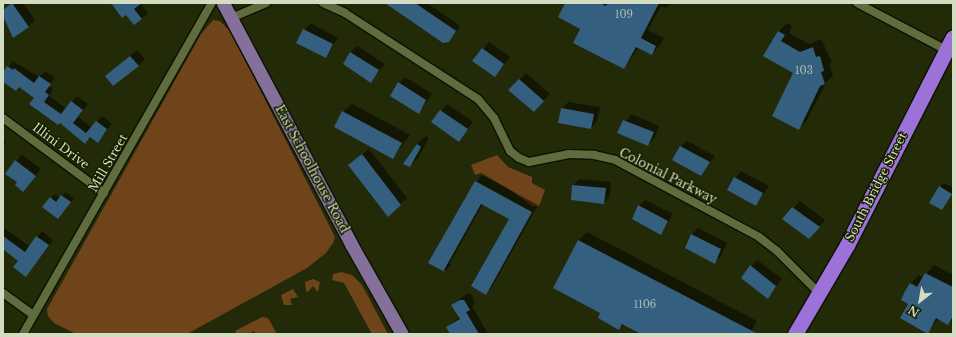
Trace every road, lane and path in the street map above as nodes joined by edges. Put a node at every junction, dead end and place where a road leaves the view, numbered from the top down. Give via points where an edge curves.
1 (212, 3) edge
2 (223, 3) edge
3 (266, 3) edge
4 (323, 3) edge
5 (857, 3) edge
6 (231, 18) junction
7 (950, 43) edge
8 (3, 118) edge
9 (104, 193) junction
10 (3, 293) edge
11 (819, 293) junction
12 (33, 315) junction
13 (23, 334) edge
14 (402, 334) edge
15 (795, 334) edge

1 - 9 street, Mill Street
2 - 6 main road, East Schoolhouse Road
3 - 6 street
4 - 11 street, Colonial Parkway via 345,13 478,99 494,118 510,151 519,158 529,162 569,154 594,155 615,160 759,237 777,251
5 - 7 street
6 - 14 main road, East Schoolhouse Road via 351,244
7 - 11 highway, South Bridge Street
8 - 9 street, Illini Drive
9 - 12 street, Mill Street
10 - 12 street
11 - 15 highway, South Bridge Street
12 - 13 street, Mill Street

